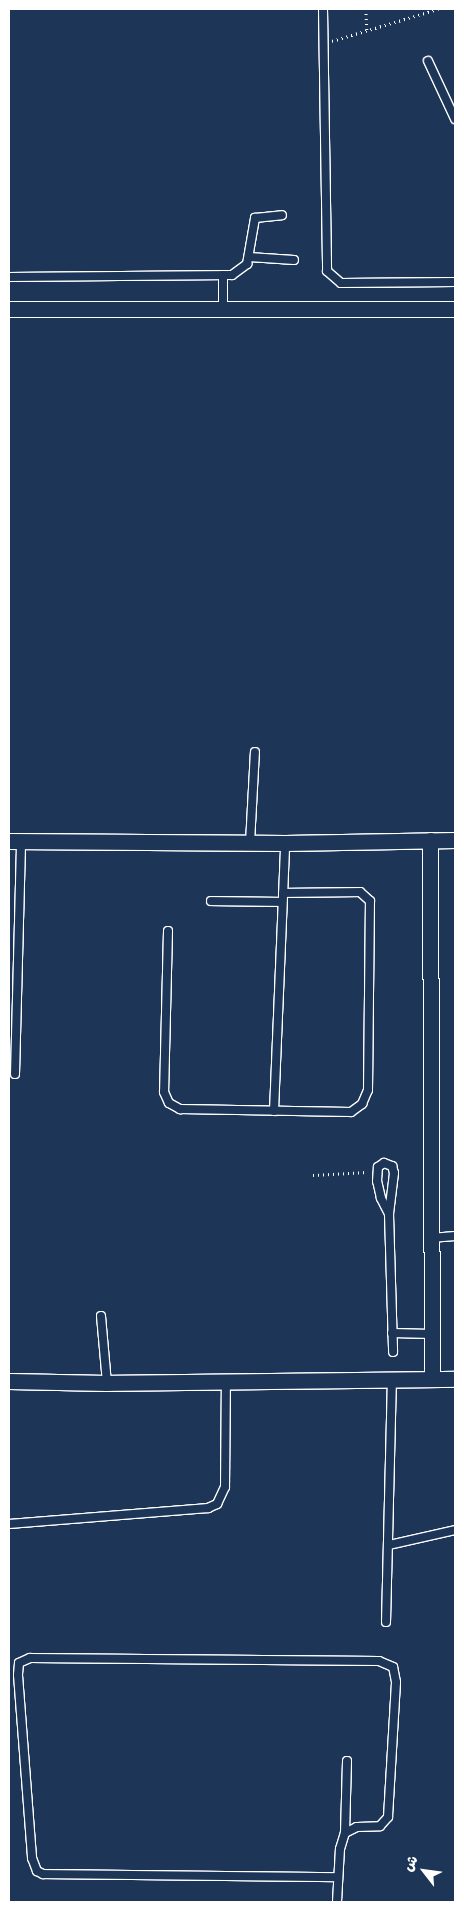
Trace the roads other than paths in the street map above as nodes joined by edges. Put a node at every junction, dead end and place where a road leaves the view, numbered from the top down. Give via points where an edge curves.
1 (323, 9) edge
2 (428, 61) dead end
3 (455, 120) edge
4 (282, 215) dead end
5 (249, 257) junction
6 (294, 260) dead end
7 (223, 275) junction
8 (9, 277) edge
9 (455, 282) edge
10 (455, 308) edge
11 (9, 309) edge
12 (223, 309) junction
13 (255, 752) dead end
14 (430, 840) junction
15 (455, 840) edge
16 (15, 841) edge
17 (250, 843) junction
18 (285, 843) junction
19 (282, 898) junction
20 (211, 901) dead end
21 (168, 931) dead end
22 (15, 1074) dead end
23 (274, 1111) junction
24 (390, 1214) junction
25 (455, 1236) edge
26 (431, 1238) junction
27 (101, 1316) dead end
28 (392, 1333) junction
29 (432, 1334) junction
30 (393, 1352) dead end
31 (432, 1379) junction
32 (455, 1379) edge
33 (392, 1380) junction
34 (9, 1381) edge
35 (226, 1382) junction
36 (107, 1383) junction
37 (9, 1524) edge
38 (455, 1530) edge
39 (389, 1545) junction
40 (386, 1622) dead end
41 (347, 1760) dead end
42 (345, 1833) junction
43 (338, 1877) junction
44 (337, 1902) edge

1 - 9 lane via 327,271 341,283
2 - 3 lane
4 - 5 lane via 254,218
5 - 6 lane
5 - 7 lane via 238,273
7 - 8 lane
7 - 12 lane
10 - 12 street
11 - 12 street
13 - 17 lane
14 - 15 street
14 - 18 street
14 - 26 street
16 - 17 street
16 - 22 lane
17 - 18 street
18 - 19 lane
19 - 20 lane
19 - 23 lane
19 - 23 lane via 360,892 370,901 368,1090 362,1104 351,1112
21 - 23 lane via 166,1098 180,1109
24 - 24 lane via 381,1198 377,1172 384,1163 393,1169
24 - 28 lane
25 - 26 lane
26 - 29 street
27 - 36 lane
28 - 29 lane
28 - 30 lane
29 - 31 street
31 - 32 street
31 - 33 street
33 - 35 street
33 - 39 lane
34 - 36 street
35 - 36 street
35 - 37 lane via 225,1487 217,1504 208,1508
38 - 39 lane
39 - 40 lane
41 - 42 lane
42 - 43 lane
42 - 43 lane via 357,1827 380,1826 388,1817 396,1674 386,1663 30,1658 19,1663 32,1858 37,1871 43,1874
43 - 44 lane

